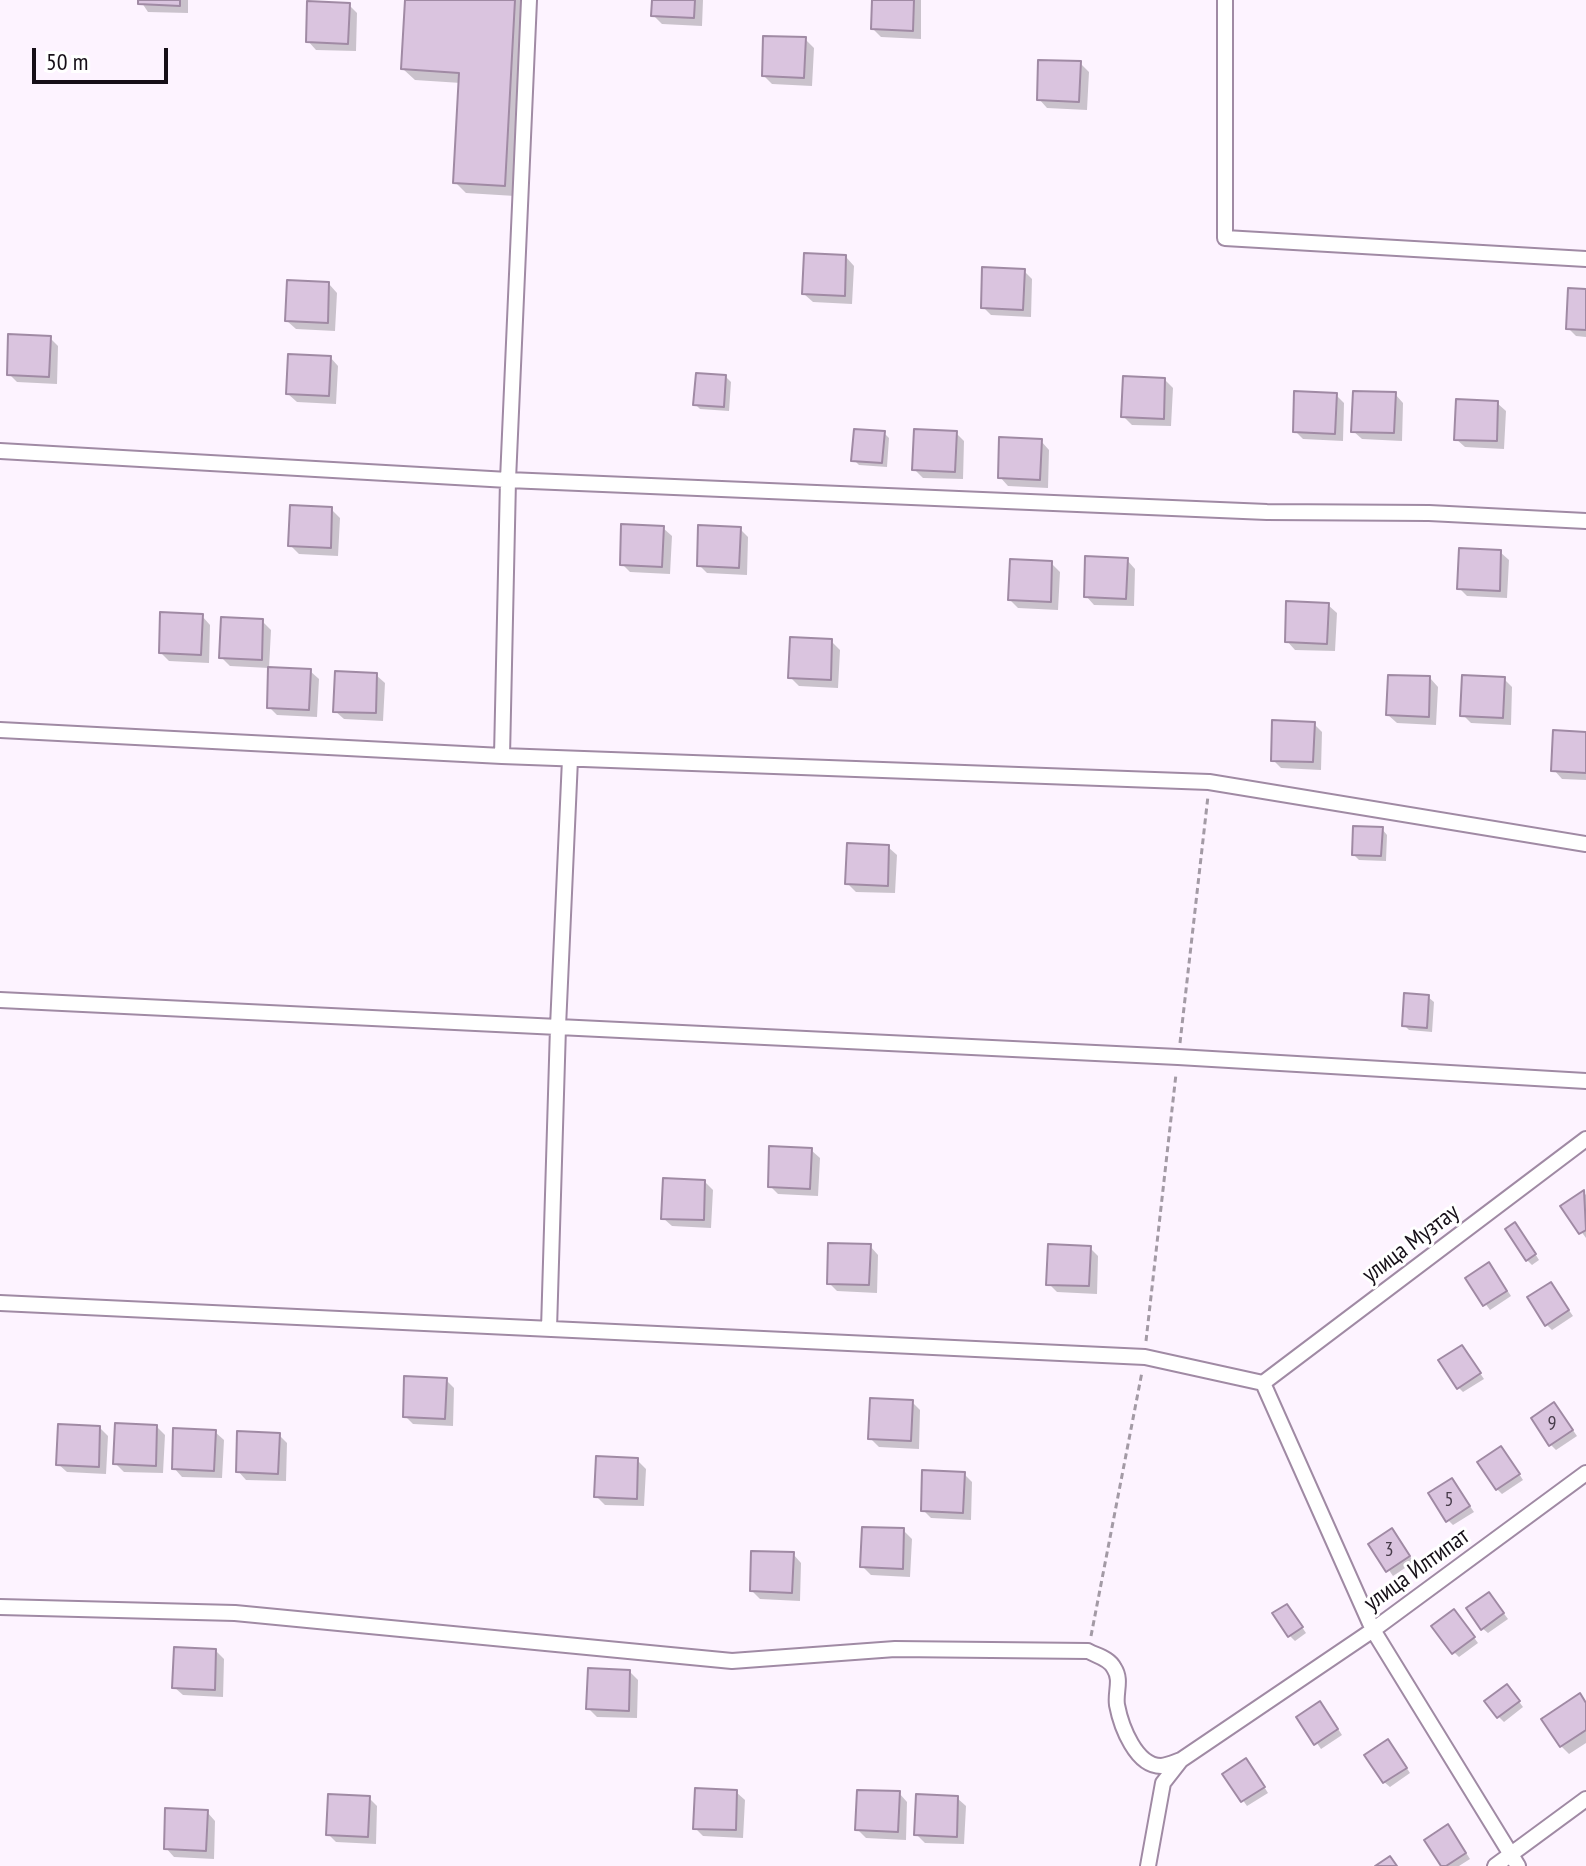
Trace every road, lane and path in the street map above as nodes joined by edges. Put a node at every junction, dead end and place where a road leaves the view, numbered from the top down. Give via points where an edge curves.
1 (529, 0) edge
2 (1225, 0) edge
3 (1586, 259) edge
4 (0, 451) edge
5 (508, 480) junction
6 (1586, 521) edge
7 (0, 730) edge
8 (502, 756) junction
9 (570, 759) junction
10 (1209, 782) junction
11 (1586, 844) edge
12 (0, 1000) edge
13 (558, 1027) junction
14 (1178, 1057) junction
15 (1586, 1081) edge
16 (1586, 1139) edge
17 (0, 1303) edge
18 (549, 1329) junction
19 (1145, 1357) junction
20 (1263, 1383) junction
21 (1586, 1473) edge
22 (0, 1607) edge
23 (1373, 1630) junction
24 (1088, 1651) junction
25 (1181, 1760) junction
26 (1586, 1799) edge
27 (1514, 1860) edge
28 (1148, 1866) edge
29 (1495, 1866) edge

1 - 5 street
2 - 3 street via 1225,238
4 - 5 street
5 - 6 street
5 - 8 street
7 - 8 street
8 - 9 street
9 - 10 street
9 - 13 street
10 - 11 street
10 - 14 path
12 - 13 street
13 - 14 street
13 - 18 street
14 - 15 street
14 - 19 path
16 - 20 street, улица Музтау
17 - 18 street
18 - 19 street
19 - 20 street
19 - 24 path
20 - 23 street
21 - 23 street, улица Илтипат
22 - 24 street via 235,1613 732,1661 895,1649
23 - 25 street, улица Илтипат
23 - 27 street
24 - 25 street via 1115,1668 1125,1734 1144,1760 1161,1766
25 - 28 street via 1163,1783
26 - 27 street
27 - 29 street

